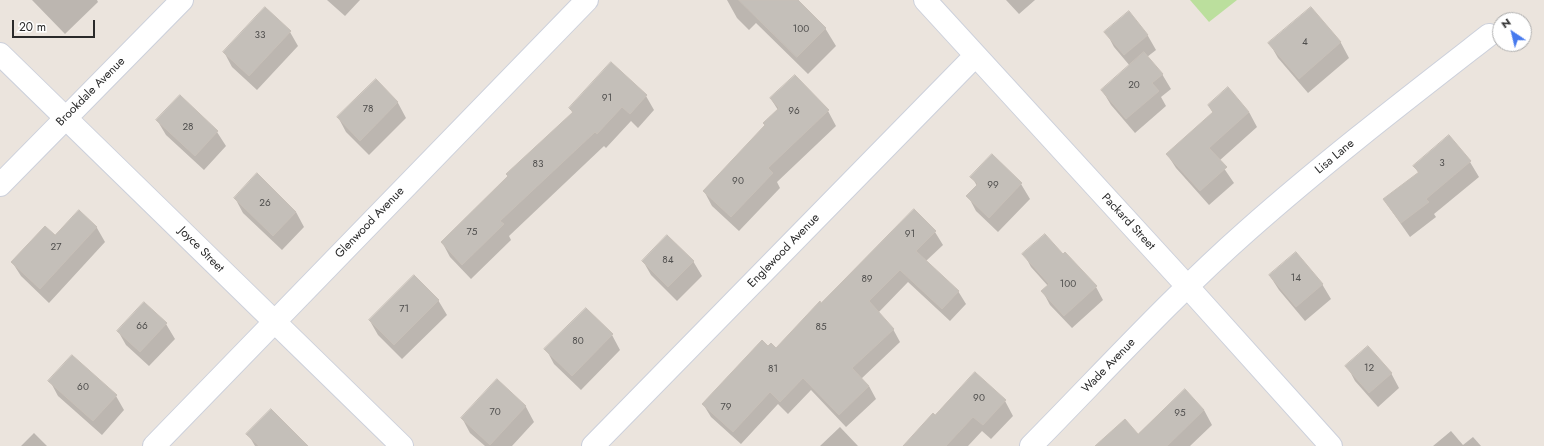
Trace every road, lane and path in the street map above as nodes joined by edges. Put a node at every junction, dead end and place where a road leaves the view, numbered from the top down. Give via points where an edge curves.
1 (182, 0) edge
2 (587, 0) edge
3 (925, 0) edge
4 (1489, 35) dead end
5 (0, 54) edge
6 (975, 56) junction
7 (67, 118) junction
8 (0, 185) edge
9 (1187, 286) junction
10 (274, 322) junction
11 (154, 446) edge
12 (402, 446) edge
13 (593, 446) edge
14 (1032, 446) edge
15 (1331, 446) edge

1 - 7 street, Brookdale Avenue
2 - 10 street, Glenwood Avenue
3 - 6 street, Packard Street
4 - 9 street, Lisa Lane via 1377,122 1249,229
5 - 7 street, Joyce Street
6 - 9 street, Packard Street
6 - 13 street, Englewood Avenue
7 - 8 street, Brookdale Avenue
7 - 10 street, Joyce Street
9 - 14 street, Wade Avenue
9 - 15 street, Packard Street
10 - 11 street, Glenwood Avenue
10 - 12 street, Joyce Street

